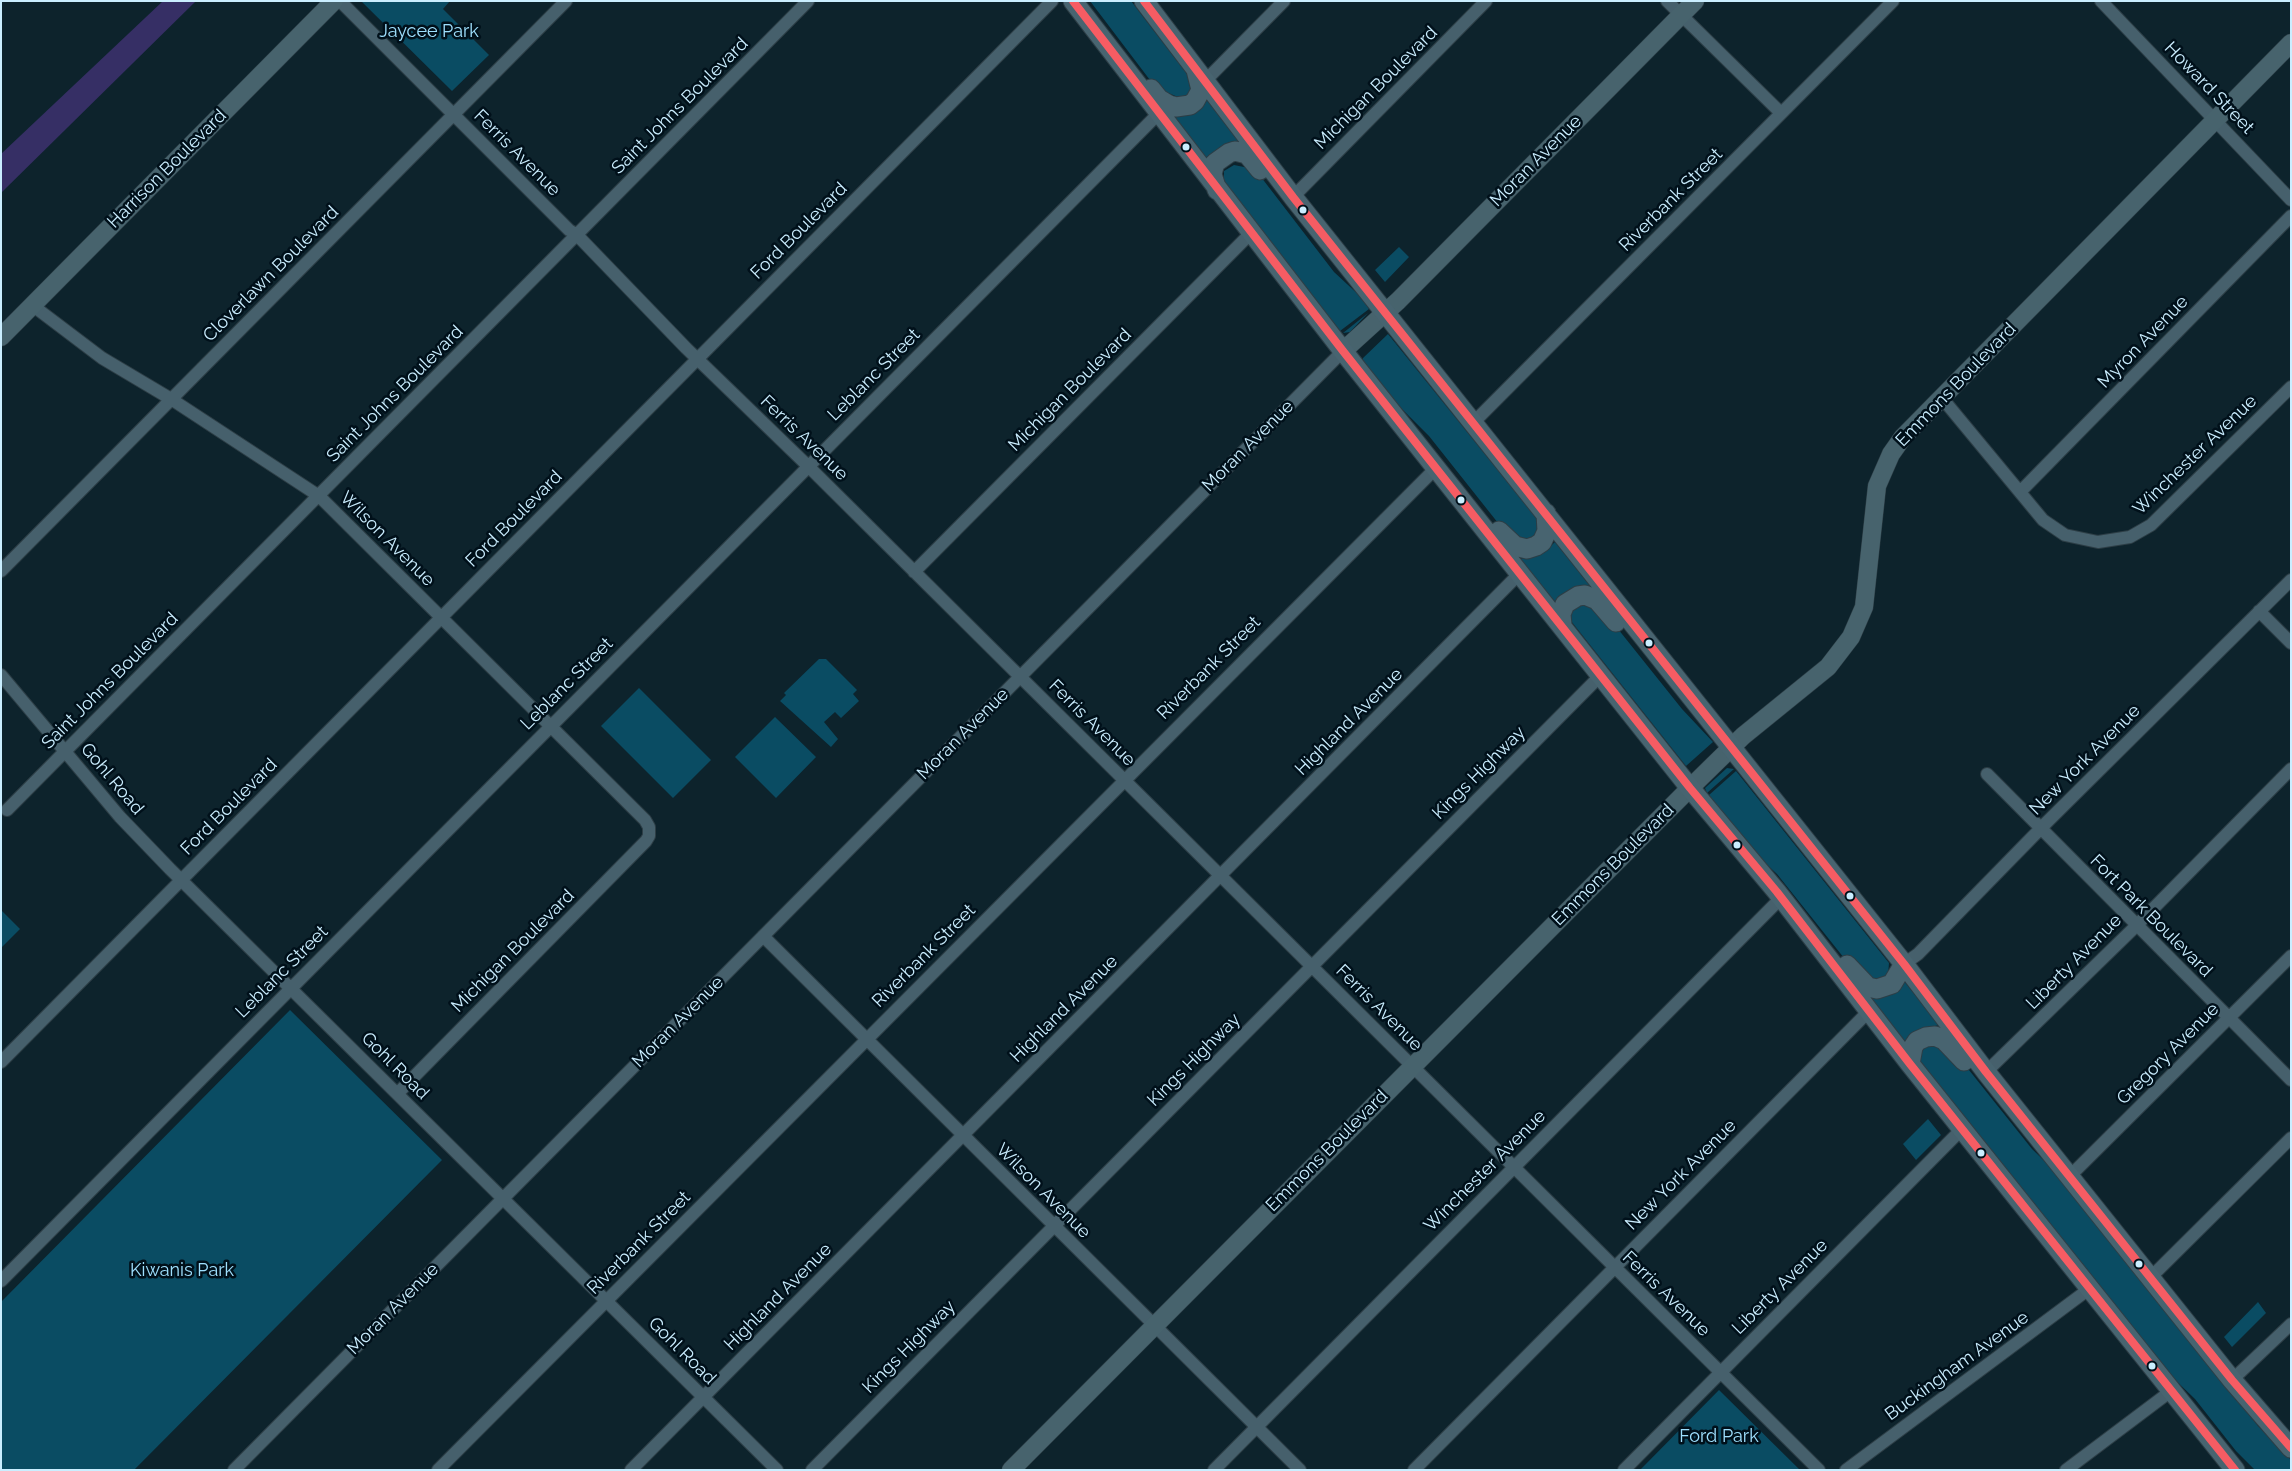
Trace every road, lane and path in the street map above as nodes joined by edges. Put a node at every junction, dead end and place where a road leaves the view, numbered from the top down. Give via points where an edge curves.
1 (334, 1) edge
2 (340, 1) edge
3 (566, 1) edge
4 (808, 1) edge
5 (1052, 1) edge
6 (1073, 1) edge
7 (1083, 1) edge
8 (1144, 1) edge
9 (1284, 1) edge
10 (1667, 1) edge
11 (1695, 1) edge
12 (1892, 1) edge
13 (2101, 1) edge
14 (1485, 3) edge
15 (1681, 15) junction
16 (2291, 44) edge
17 (1193, 64) junction
18 (1206, 80) junction
19 (1159, 113) junction
20 (454, 114) junction
21 (1781, 114) junction
22 (2216, 120) junction
23 (1217, 190) junction
24 (1293, 196) junction
25 (2291, 200) edge
26 (2291, 216) edge
27 (1251, 233) junction
28 (577, 235) junction
29 (1370, 292) junction
30 (32, 305) junction
31 (1386, 312) junction
32 (1, 337) edge
33 (1343, 350) junction
34 (698, 359) junction
35 (2291, 387) edge
36 (1942, 398) junction
37 (171, 399) junction
38 (1474, 422) junction
39 (1430, 460) junction
40 (808, 466) junction
41 (2020, 492) junction
42 (319, 496) junction
43 (1550, 523) junction
44 (1, 571) edge
45 (914, 572) junction
46 (1520, 573) junction
47 (2291, 580) edge
48 (2259, 611) junction
49 (440, 618) junction
50 (1562, 625) junction
51 (2291, 643) edge
52 (1, 675) edge
53 (1600, 675) junction
54 (1020, 676) junction
55 (1689, 695) junction
56 (550, 727) junction
57 (1731, 748) junction
58 (66, 751) junction
59 (2291, 769) edge
60 (1987, 774) dead end
61 (1123, 780) junction
62 (1690, 788) junction
63 (8, 810) dead end
64 (2040, 829) junction
65 (650, 831) joint
66 (1221, 876) junction
67 (181, 880) junction
68 (1779, 895) junction
69 (2136, 926) junction
70 (763, 936) junction
71 (2291, 956) edge
72 (1904, 964) junction
73 (1312, 966) junction
74 (291, 988) junction
75 (1869, 1012) junction
76 (2228, 1019) junction
77 (865, 1039) junction
78 (1, 1062) edge
79 (1910, 1064) junction
80 (1412, 1066) junction
81 (1986, 1072) junction
82 (2291, 1080) edge
83 (398, 1093) junction
84 (1962, 1129) junction
85 (962, 1136) junction
86 (2291, 1138) edge
87 (2055, 1157) junction
88 (1514, 1167) junction
89 (2070, 1176) junction
90 (503, 1198) junction
91 (1054, 1225) junction
92 (1613, 1268) junction
93 (2150, 1278) junction
94 (1, 1281) edge
95 (2089, 1289) junction
96 (606, 1301) junction
97 (2291, 1324) edge
98 (1154, 1326) junction
99 (1720, 1372) junction
100 (2232, 1380) junction
101 (2171, 1391) junction
102 (704, 1397) junction
103 (2186, 1408) junction
104 (1257, 1426) junction
105 (2291, 1448) edge
106 (234, 1470) edge
107 (438, 1470) edge
108 (631, 1470) edge
109 (777, 1470) edge
110 (812, 1470) edge
111 (1011, 1470) edge
112 (1214, 1470) edge
113 (1300, 1470) edge
114 (1414, 1470) edge
115 (1624, 1470) edge
116 (1819, 1470) edge
117 (1846, 1470) edge
118 (2066, 1470) edge
119 (2235, 1470) edge
120 (2249, 1470) edge

1 - 30 street, Harrison Boulevard
2 - 20 street, Ferris Avenue
3 - 20 street, Cloverlawn Boulevard
4 - 28 street, Saint Johns Boulevard
5 - 34 street, Ford Boulevard
6 - 19 main road
7 - 17 main road via 1159,99 1169,105 1190,105 1200,94 1200,82
8 - 17 main road
9 - 18 street
10 - 15 street
11 - 15 street, Moran Avenue
12 - 21 street, Riverbank Street
13 - 22 street, Howard Street
14 - 24 street, Michigan Boulevard
15 - 21 street
15 - 31 street, Moran Avenue
16 - 22 street, Emmons Boulevard
17 - 18 main road
18 - 24 main road
19 - 23 main road
19 - 40 street, Leblanc Street
20 - 28 street, Ferris Avenue
20 - 37 street, Cloverlawn Boulevard
21 - 38 street, Riverbank Street
22 - 25 street, Howard Street
22 - 36 street, Emmons Boulevard
23 - 27 main road
23 - 29 main road via 1212,174 1221,157 1235,151 1247,154 1336,269
24 - 29 main road
26 - 41 street, Myron Avenue
27 - 33 main road
27 - 45 street, Michigan Boulevard
28 - 34 street, Ferris Avenue
28 - 42 street, Saint Johns Boulevard
29 - 31 main road
30 - 32 street, Harrison Boulevard
30 - 37 street, Wilson Avenue via 102,358
31 - 33 street, Moran Avenue
31 - 38 main road
33 - 39 main road
33 - 54 street, Moran Avenue
34 - 40 street, Ferris Avenue
34 - 49 street, Ford Boulevard
35 - 41 street, Winchester Avenue via 2176,502 2151,525 2130,536 2098,542 2065,535 2043,520
36 - 41 street, Winchester Avenue
36 - 57 street, Emmons Boulevard via 1902,438 1882,472 1874,501 1864,607 1851,637 1828,667
37 - 42 street, Wilson Avenue
37 - 44 street, Cloverlawn Boulevard
38 - 43 main road
39 - 43 main road via 1445,465 1515,546 1527,549 1536,546 1542,542
39 - 46 main road
39 - 61 street, Riverbank Street
40 - 45 street, Ferris Avenue
40 - 56 street, Leblanc Street
42 - 49 street, Wilson Avenue
42 - 58 street, Saint Johns Boulevard
43 - 55 main road
45 - 54 street, Ferris Avenue
46 - 50 main road
46 - 66 street, Highland Avenue
47 - 48 street, New York Avenue
48 - 51 street
48 - 64 street, New York Avenue
49 - 56 street, Wilson Avenue
49 - 67 street, Ford Boulevard
50 - 53 main road
50 - 55 main road via 1562,609 1569,600 1590,596 1603,606 1665,682
52 - 58 street, Gohl Road
53 - 62 main road
53 - 73 street, Kings Highway
54 - 61 street, Ferris Avenue
54 - 70 street, Moran Avenue
55 - 57 main road
56 - 65 street, Wilson Avenue via 645,820
56 - 74 street, Leblanc Street
57 - 62 street, Emmons Boulevard
57 - 72 main road
58 - 63 street, Saint Johns Boulevard
58 - 67 street, Gohl Road via 120,817
59 - 69 street, Liberty Avenue
60 - 64 street, Fort Park Boulevard
61 - 66 street, Ferris Avenue
61 - 77 street, Riverbank Street
62 - 68 main road
62 - 80 street, Emmons Boulevard
64 - 69 street, Fort Park Boulevard
64 - 72 street, New York Avenue via 1918,954
65 - 83 street, Michigan Boulevard via 646,841
66 - 73 street, Ferris Avenue
66 - 85 street, Highland Avenue
67 - 74 street, Gohl Road
67 - 78 street, Ford Boulevard
68 - 72 main road via 1792,900 1868,987 1877,989 1892,984
68 - 75 main road
68 - 88 street, Winchester Avenue
69 - 76 street, Fort Park Boulevard
69 - 81 street, Liberty Avenue
70 - 77 street, Wilson Avenue
70 - 90 street, Moran Avenue
71 - 76 street, Gregory Avenue
72 - 81 main road
73 - 80 street, Ferris Avenue
73 - 91 street, Kings Highway
74 - 83 street, Gohl Road
74 - 94 street, Leblanc Street
75 - 79 main road
75 - 92 street, New York Avenue
76 - 82 street, Fort Park Boulevard
76 - 89 street, Gregory Avenue
77 - 85 street, Wilson Avenue
77 - 96 street, Riverbank Street
79 - 84 main road
79 - 87 main road via 1917,1041 1926,1036 1944,1040 1957,1051 2029,1142
80 - 88 street, Ferris Avenue
80 - 98 street, Emmons Boulevard
81 - 87 main road
83 - 90 street, Gohl Road
84 - 95 main road
84 - 99 street, Liberty Avenue
85 - 91 street, Wilson Avenue
85 - 102 street, Highland Avenue
86 - 93 street
87 - 89 main road
88 - 92 street, Ferris Avenue
88 - 104 street, Winchester Avenue
89 - 93 main road
90 - 96 street, Gohl Road
90 - 106 street, Moran Avenue
91 - 98 street, Wilson Avenue
91 - 110 street, Kings Highway
92 - 99 street, Ferris Avenue
92 - 114 street, New York Avenue
93 - 100 main road
95 - 101 main road
95 - 117 street, Buckingham Avenue
96 - 102 street, Gohl Road
96 - 107 street, Riverbank Street
97 - 100 street
98 - 104 street, Wilson Avenue
98 - 111 street, Emmons Boulevard
99 - 115 street, Liberty Avenue
99 - 116 street, Ferris Avenue
100 - 105 main road
101 - 103 main road
101 - 118 street
102 - 108 street, Highland Avenue
102 - 109 street, Gohl Road
103 - 119 main road
103 - 120 main road via 2209,1425
104 - 112 street, Winchester Avenue
104 - 113 street, Wilson Avenue

